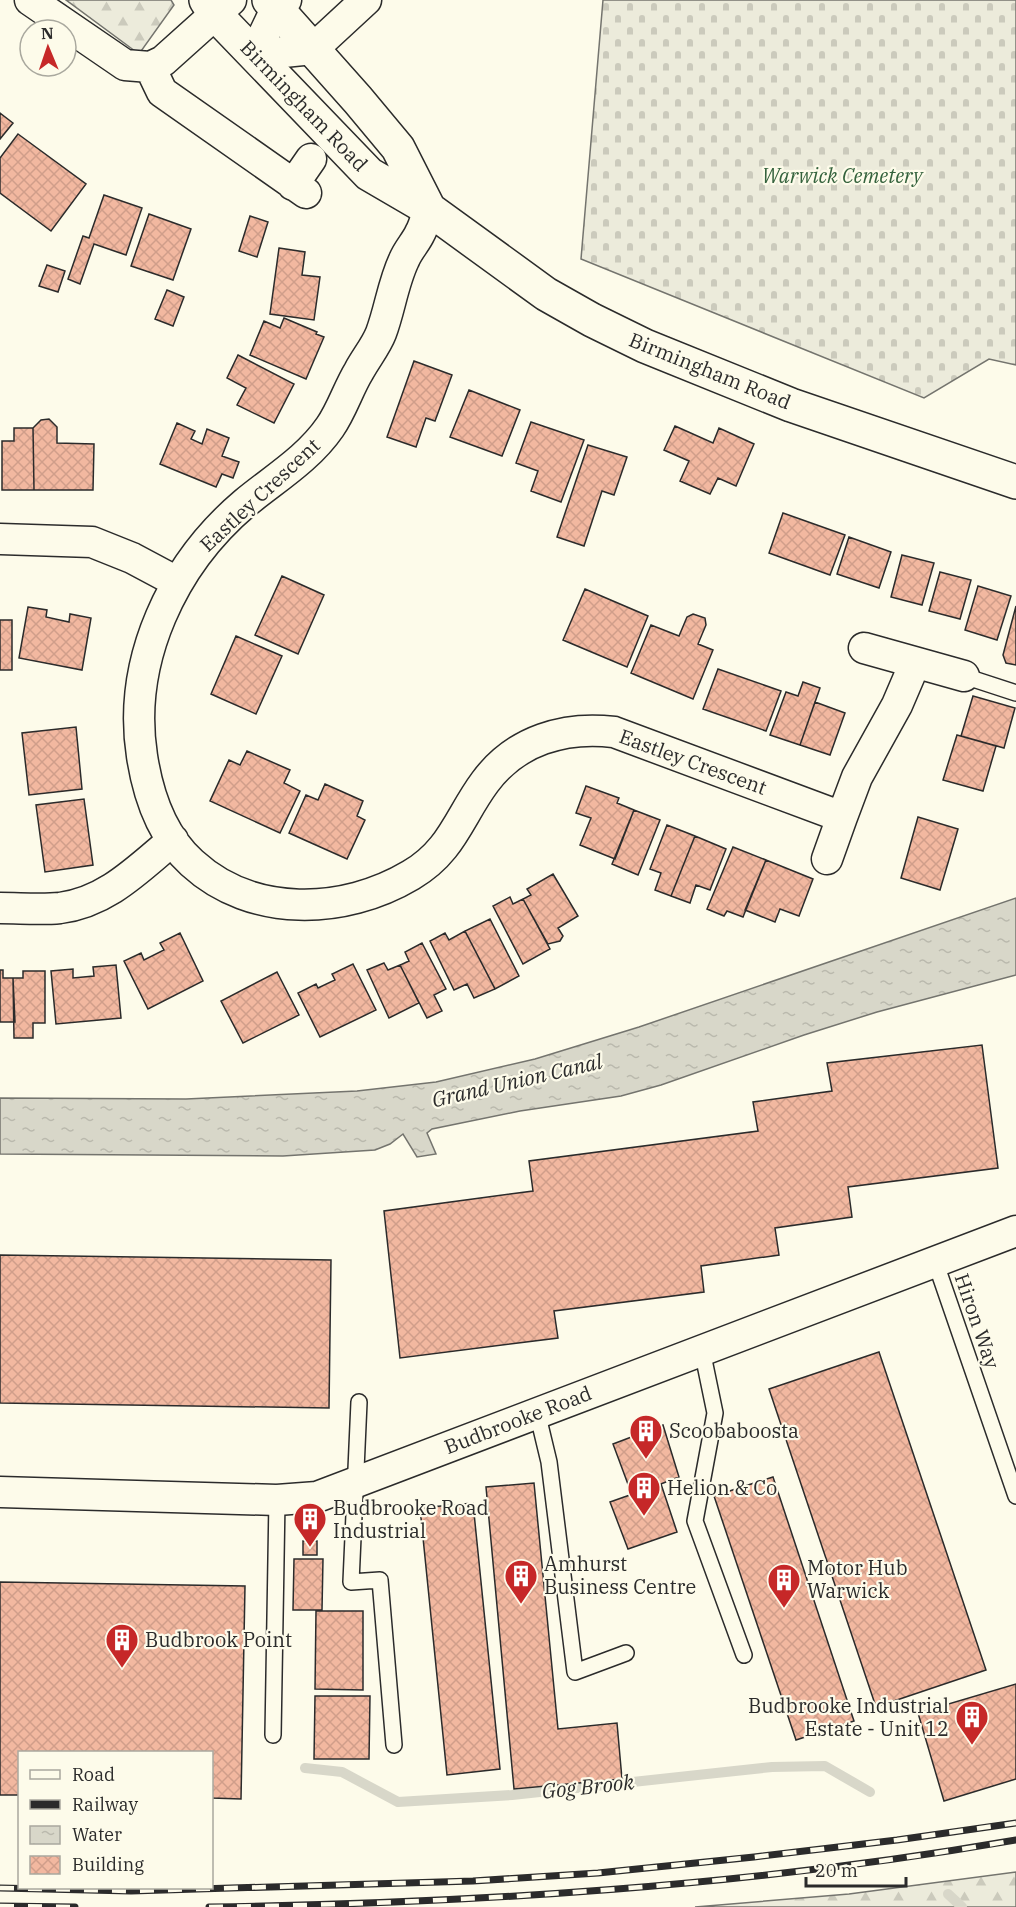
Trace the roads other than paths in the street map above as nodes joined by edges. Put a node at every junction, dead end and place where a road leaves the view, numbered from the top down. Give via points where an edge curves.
1 (30, 0) edge
2 (366, 0) edge
3 (277, 2) edge
4 (218, 5) edge
5 (313, 49) junction
6 (254, 55) junction
7 (150, 67) junction
8 (311, 159) dead end
9 (429, 209) junction
10 (1016, 482) edge
11 (0, 539) edge
12 (177, 582) junction
13 (864, 648) dead end
14 (915, 663) junction
15 (964, 676) joint
16 (1016, 693) edge
17 (842, 817) junction
18 (172, 840) junction
19 (827, 859) dead end
20 (0, 908) edge
21 (1016, 1231) edge
22 (935, 1261) junction
23 (702, 1350) junction
24 (359, 1402) dead end
25 (537, 1412) junction
26 (356, 1482) junction
27 (0, 1492) edge
28 (1016, 1496) edge
29 (277, 1500) junction
30 (626, 1653) dead end
31 (744, 1655) dead end
32 (273, 1735) dead end
33 (394, 1745) dead end

1 - 7 street via 116,61
2 - 5 street
3 - 5 main road, Birmingham Road
3 - 6 street
4 - 6 main road, Birmingham Road
4 - 7 street, Birmingham Road via 163,61
5 - 6 street
5 - 9 main road, Birmingham Road via 398,148
6 - 9 main road, Birmingham Road via 369,174
7 - 8 street, Birmingham Road via 162,92 300,189
9 - 10 main road, Birmingham Road via 546,294 615,332 791,405
9 - 12 street, Eastley Crescent via 421,232 404,259 380,335 328,430 292,467 215,532
11 - 12 street via 92,542
12 - 18 street, Eastley Crescent via 159,618 147,658 140,729 146,776
13 - 14 street
14 - 15 street
14 - 17 street via 897,705 857,777
15 - 16 lane
17 - 18 street, Eastley Crescent via 614,732 578,730 547,736 515,754 485,781 451,839 432,860 413,874 357,898 333,904 286,904 237,892 212,879
17 - 19 street
18 - 20 street via 142,868 97,898 61,908
21 - 22 street, Budbrooke Road
22 - 23 street, Budbrooke Road
22 - 28 lane, Hiron Way
23 - 25 street, Budbrooke Road
23 - 31 lane via 716,1413 695,1521
24 - 26 lane
25 - 26 street, Budbrooke Road
25 - 30 lane via 549,1462 575,1672
26 - 29 street, Budbrooke Road via 317,1497
26 - 33 lane via 351,1582 380,1580
27 - 29 street, Budbrooke Road
29 - 32 lane

